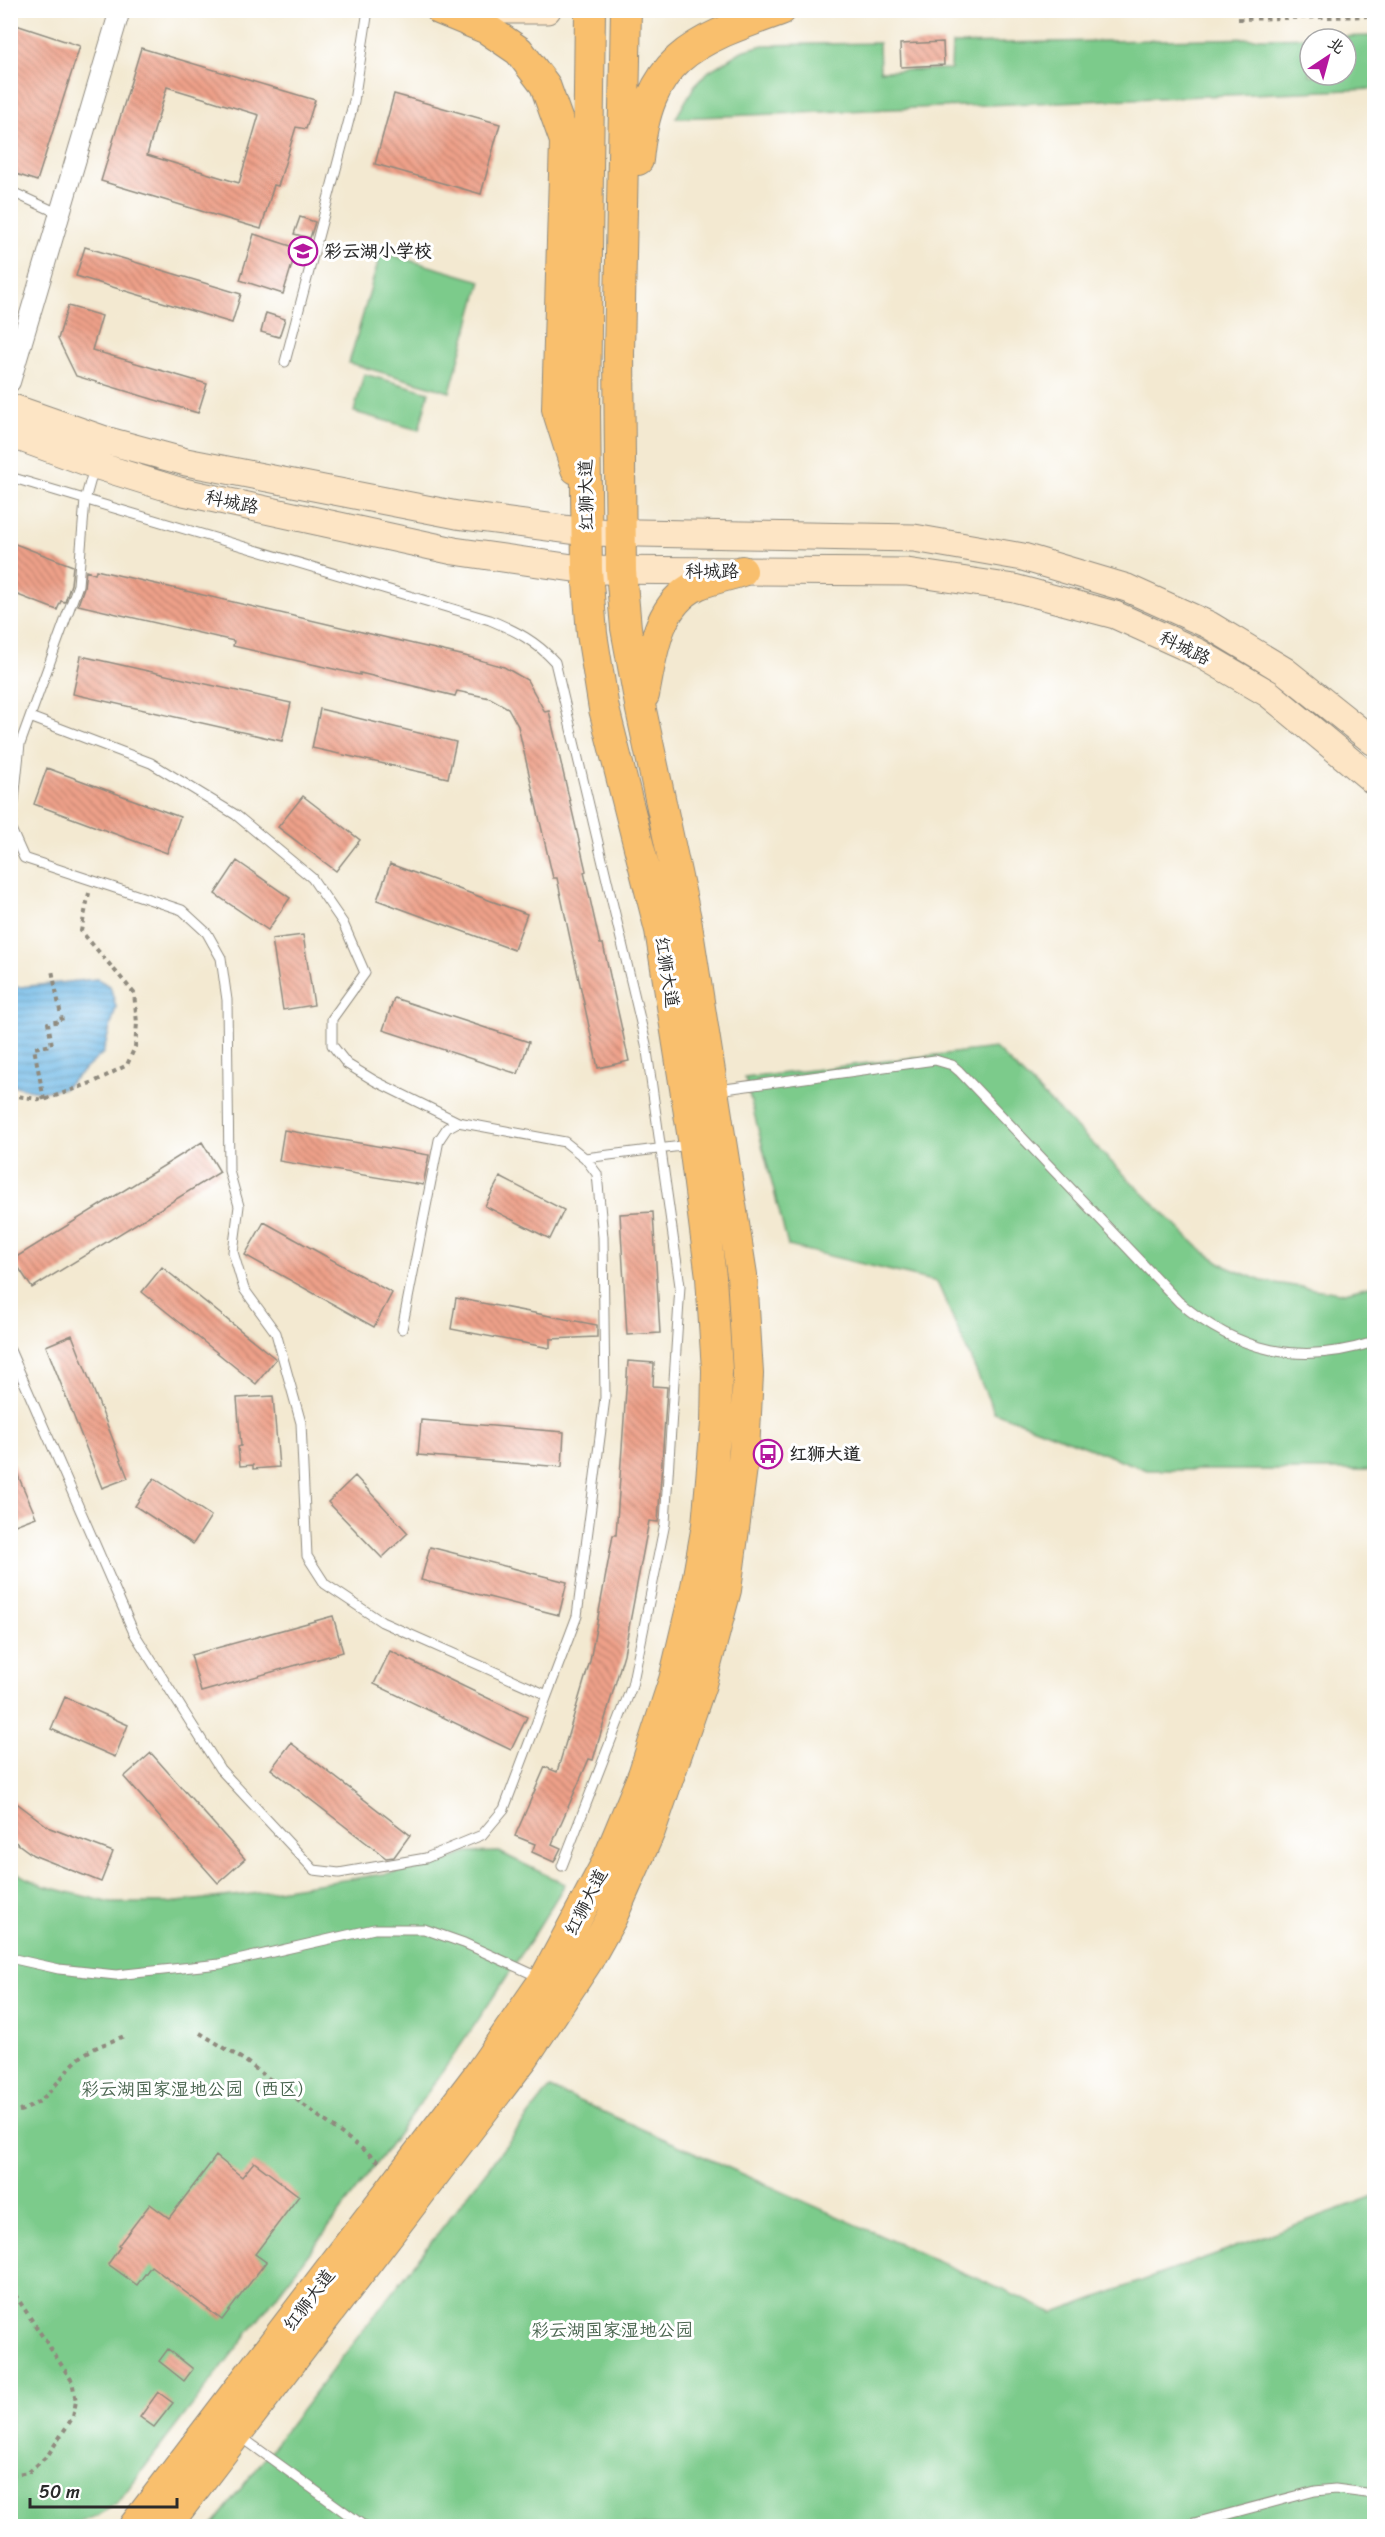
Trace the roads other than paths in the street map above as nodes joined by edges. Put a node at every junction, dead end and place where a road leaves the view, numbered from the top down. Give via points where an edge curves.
1 (120, 10) edge
2 (368, 10) edge
3 (441, 10) edge
4 (547, 10) edge
5 (590, 10) edge
6 (626, 10) edge
7 (781, 10) edge
8 (500, 11) edge
9 (10, 191) edge
10 (61, 215) junction
11 (285, 362) dead end
12 (12, 370) edge
13 (10, 407) edge
14 (10, 434) edge
15 (95, 465) junction
16 (10, 477) edge
17 (620, 497) junction
18 (85, 500) junction
19 (586, 517) junction
20 (620, 533) junction
21 (587, 570) junction
22 (621, 571) junction
23 (742, 571) junction
24 (641, 710) junction
25 (30, 717) junction
26 (1374, 742) edge
27 (1374, 782) edge
28 (713, 1091) junction
29 (458, 1122) junction
30 (694, 1145) junction
31 (661, 1149) junction
32 (585, 1158) junction
33 (402, 1329) dead end
34 (1374, 1342) edge
35 (10, 1350) edge
36 (548, 1695) junction
37 (562, 1866) dead end
38 (10, 1958) edge
39 (544, 1980) junction
40 (232, 2401) junction
41 (237, 2435) junction
42 (1374, 2494) edge
43 (123, 2526) edge
44 (134, 2526) edge
45 (166, 2526) edge
46 (364, 2526) edge
47 (1183, 2526) edge

1 - 10 street
2 - 11 lane via 354,101
3 - 19 main road via 487,28 519,51 545,85 565,141 557,409
4 - 8 main road
5 - 19 main road, 红狮大道
6 - 17 main road, 红狮大道
7 - 17 main road via 694,45 663,76 644,120 638,160 638,410
9 - 10 lane
10 - 12 street
13 - 19 main road, 科城路 via 105,440 186,462 457,515
14 - 15 main road, 科城路
15 - 18 lane
15 - 21 main road, 科城路 via 179,491 454,551
16 - 18 lane
17 - 20 main road, 红狮大道
18 - 25 lane via 78,585
18 - 31 lane via 490,620 541,646 555,662 561,685 646,1044
19 - 20 main road, 科城路
19 - 21 main road, 红狮大道
20 - 22 main road, 红狮大道
20 - 26 main road, 科城路 via 914,538 1023,557 1127,588 1209,625 1285,671
21 - 22 main road, 科城路
21 - 30 main road, 红狮大道 via 604,710 660,930
22 - 23 main road, 科城路
22 - 24 main road, 红狮大道 via 626,628
23 - 24 main road via 697,585 665,615
23 - 27 main road, 科城路 via 907,572 1014,588 1115,615 1197,652 1269,694
24 - 28 main road, 红狮大道 via 686,919
25 - 29 lane via 151,763 236,814 312,878 344,923 365,973 332,1019 332,1045 347,1064
25 - 36 lane via 20,744 11,829 24,858 182,910 207,933 221,958 227,1000 229,1171 239,1206 233,1251 244,1289 276,1333 301,1423 307,1556 325,1584 382,1622
28 - 34 lane via 935,1059 944,1061 959,1071 1201,1321 1228,1337 1290,1353 1325,1354
28 - 41 main road, 红狮大道 via 747,1324 744,1452 726,1590 671,1775 610,1919 548,2023
29 - 32 lane via 565,1142
29 - 33 lane via 447,1128 439,1140
30 - 31 lane
30 - 39 main road, 红狮大道 via 711,1277 717,1370 712,1480 696,1587 674,1680 643,1775 606,1864
31 - 32 lane
31 - 37 lane via 680,1286 665,1523 632,1686
32 - 36 lane via 597,1174 603,1237 605,1398 577,1616
35 - 36 lane via 134,1633 220,1769 314,1870 339,1873 426,1858 482,1834 504,1809
38 - 39 lane via 116,1976 220,1964 374,1929 424,1929
39 - 40 main road, 红狮大道 via 479,2074
40 - 43 main road
40 - 44 main road, 红狮大道
41 - 45 main road, 红狮大道
41 - 46 lane
42 - 47 lane via 1335,2489 1315,2491

